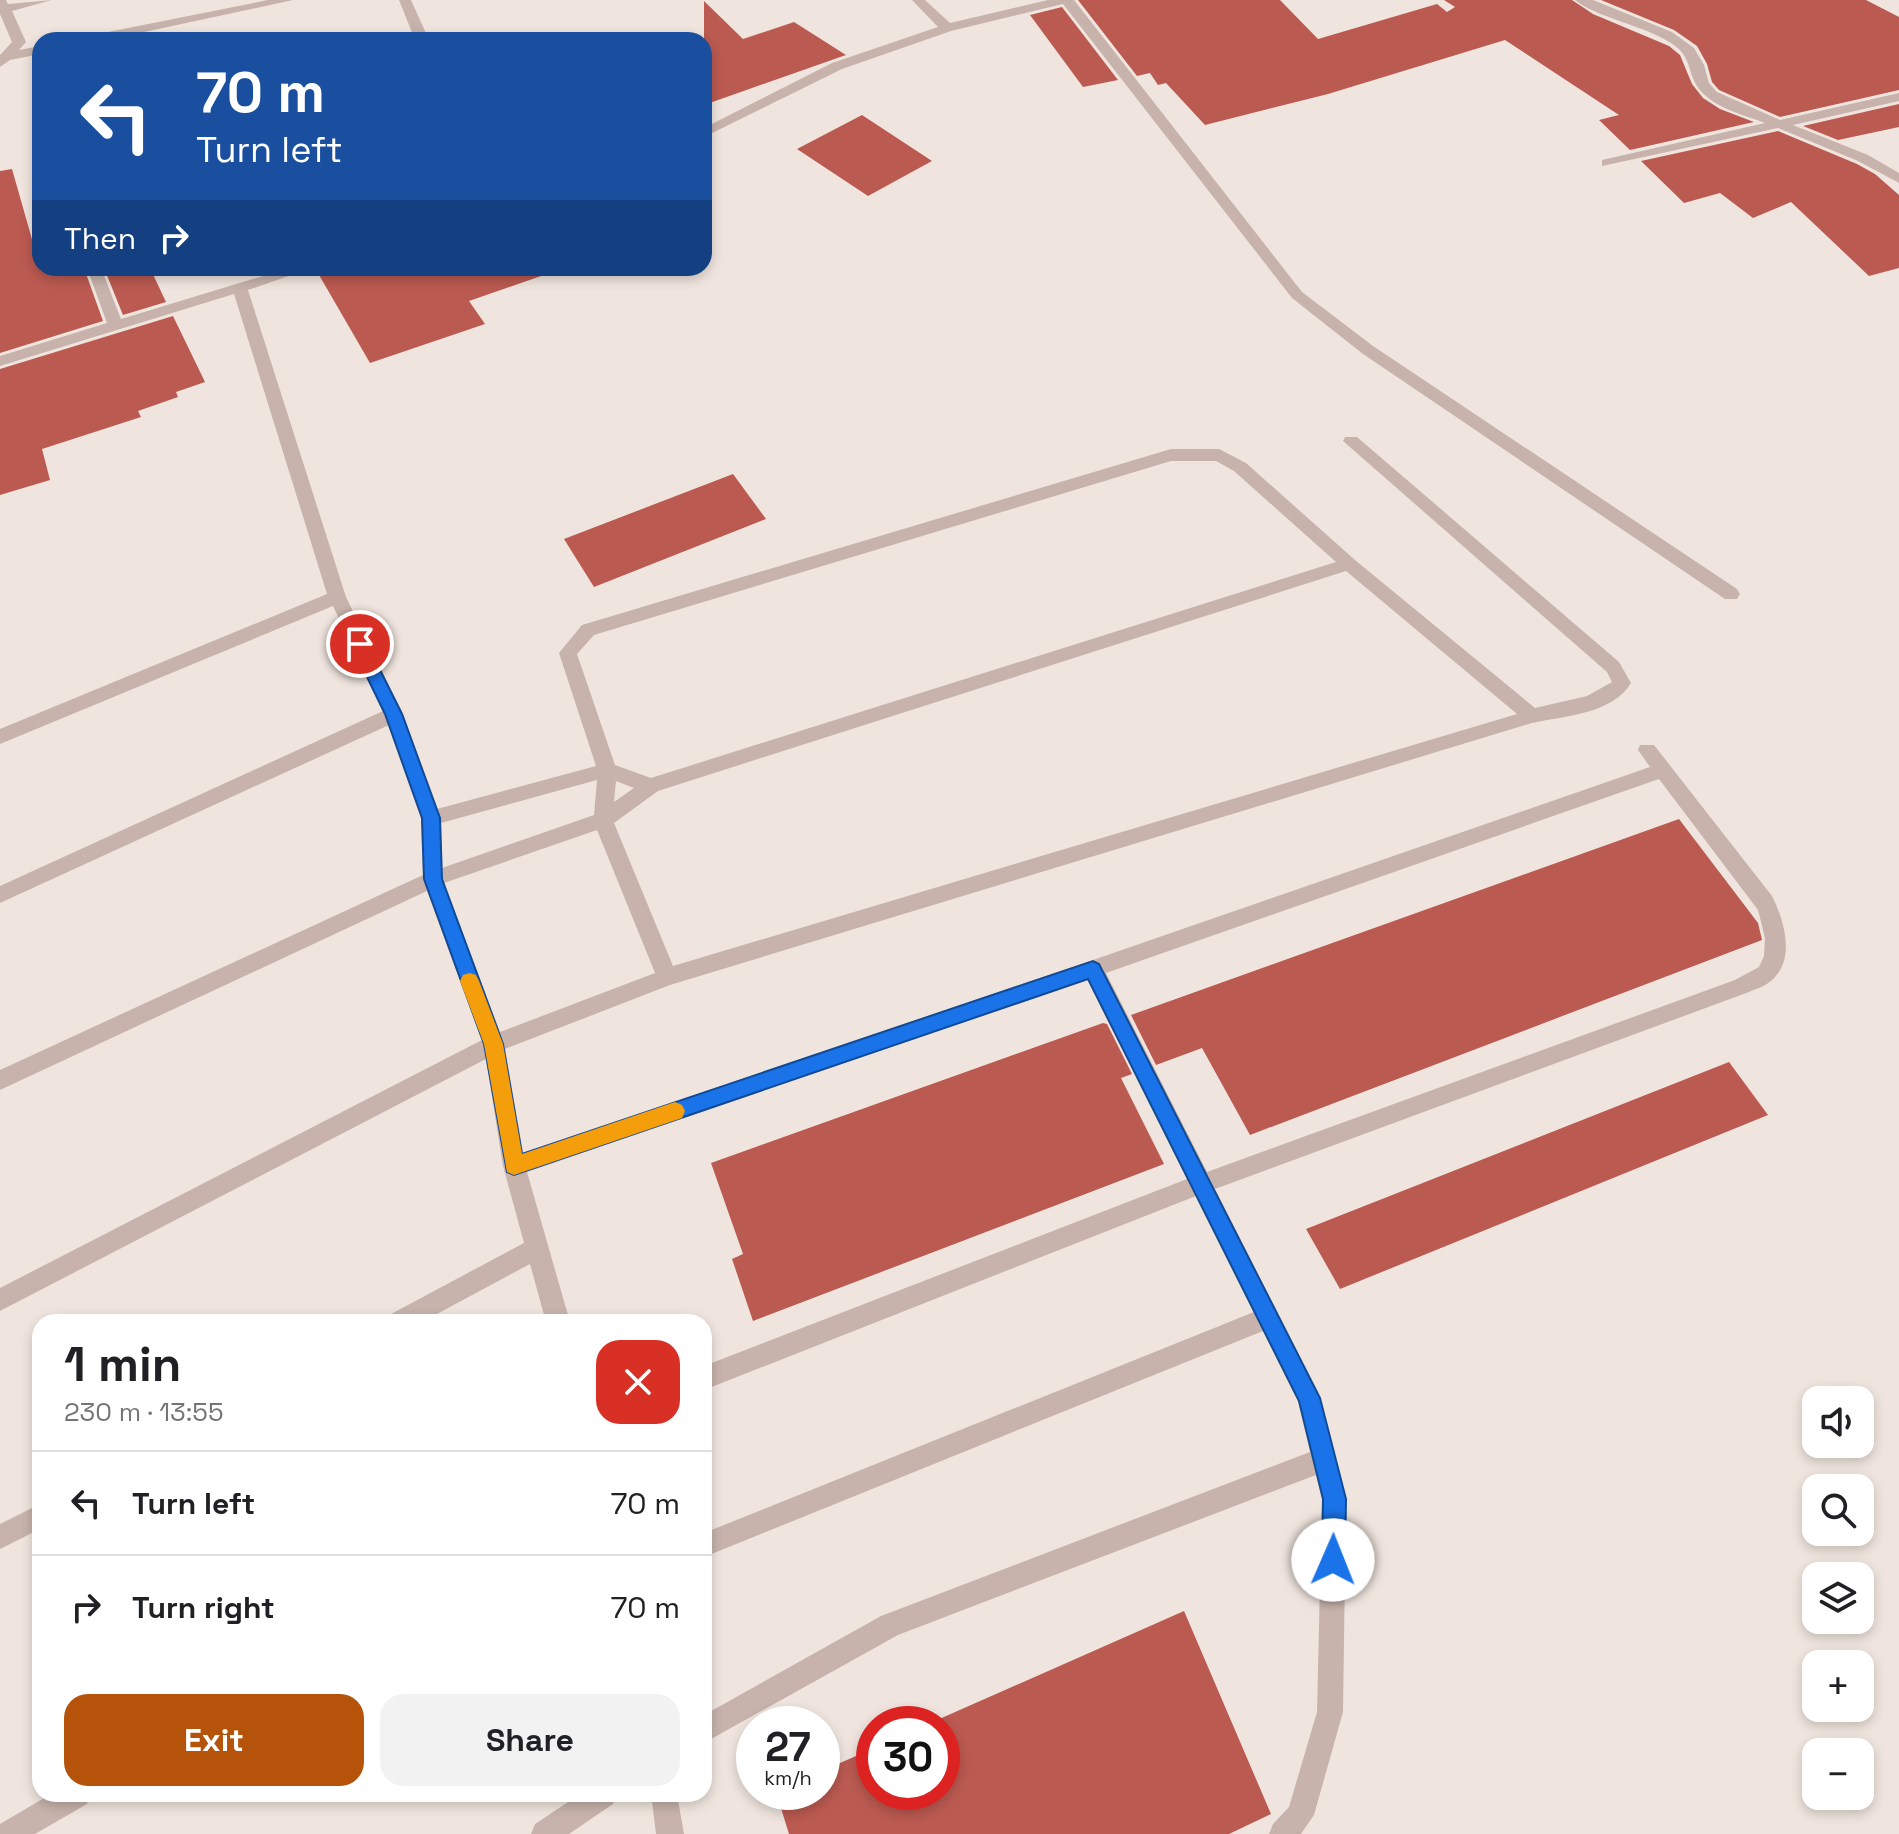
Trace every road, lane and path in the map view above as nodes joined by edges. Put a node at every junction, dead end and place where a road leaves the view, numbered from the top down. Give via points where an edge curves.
1 (46, 0) edge
2 (287, 0) edge
3 (405, 0) edge
4 (918, 0) edge
5 (1065, 0) edge
6 (1581, 0) edge
7 (2, 5) edge
8 (947, 28) junction
9 (128, 32) edge
10 (419, 32) edge
11 (32, 52) edge
12 (4, 59) edge
13 (1899, 97) edge
14 (1783, 125) junction
15 (712, 129) edge
16 (1607, 163) dead end
17 (1899, 179) edge
18 (97, 276) edge
19 (279, 276) edge
20 (240, 288) junction
21 (116, 327) junction
22 (0, 361) edge
23 (1351, 441) dead end
24 (1349, 564) junction
25 (1731, 594) dead end
26 (337, 597) junction
27 (394, 714) junction
28 (1532, 716) junction
29 (0, 737) edge
30 (1647, 750) dead end
31 (607, 770) junction
32 (1663, 770) junction
33 (651, 786) junction
34 (431, 818) junction
35 (603, 820) junction
36 (433, 879) junction
37 (0, 895) edge
38 (1093, 969) junction
39 (667, 977) junction
40 (494, 1044) junction
41 (0, 1080) edge
42 (514, 1166) junction
43 (1201, 1184) junction
44 (535, 1249) junction
45 (0, 1300) edge
46 (414, 1314) edge
47 (555, 1314) edge
48 (1268, 1318) junction
49 (712, 1375) edge
50 (1325, 1459) junction
51 (32, 1520) edge
52 (0, 1537) edge
53 (712, 1542) edge
54 (712, 1725) edge
55 (63, 1802) edge
56 (591, 1802) edge
57 (665, 1802) edge
58 (9, 1834) edge
59 (545, 1834) edge
60 (670, 1834) edge
61 (1283, 1834) edge

1 - 7 street
2 - 9 street
3 - 10 street
4 - 8 street
5 - 8 street
5 - 25 street via 1297,295 1368,350
6 - 14 street via 1674,39 1692,55 1704,90
7 - 12 street via 19,42
8 - 15 street via 837,66
11 - 12 street
13 - 14 street
14 - 16 street
14 - 17 street
18 - 21 street
19 - 20 street
20 - 21 street
20 - 26 street
21 - 22 street
23 - 28 street via 1621,676 1617,690 1604,697
24 - 28 street
24 - 31 street via 1240,467 1219,455 1171,455 588,630 568,653
24 - 33 street
26 - 27 street
26 - 29 street
27 - 34 street
27 - 37 street
28 - 39 street
30 - 32 street
31 - 33 street
31 - 34 street
31 - 35 street
32 - 38 street
32 - 43 street via 1765,902 1774,925 1775,951 1766,973
33 - 35 street
34 - 36 street
35 - 36 street
35 - 39 street
36 - 40 street
36 - 41 street
38 - 42 street
38 - 43 street
39 - 40 street
40 - 42 street
40 - 45 street
42 - 44 street
43 - 48 street
43 - 49 street
44 - 46 street
44 - 47 street
48 - 50 street via 1309,1398
48 - 53 street
50 - 54 street via 890,1625
50 - 61 street via 1334,1499 1330,1712 1300,1815
51 - 52 street
55 - 58 street
56 - 59 street
57 - 60 street

